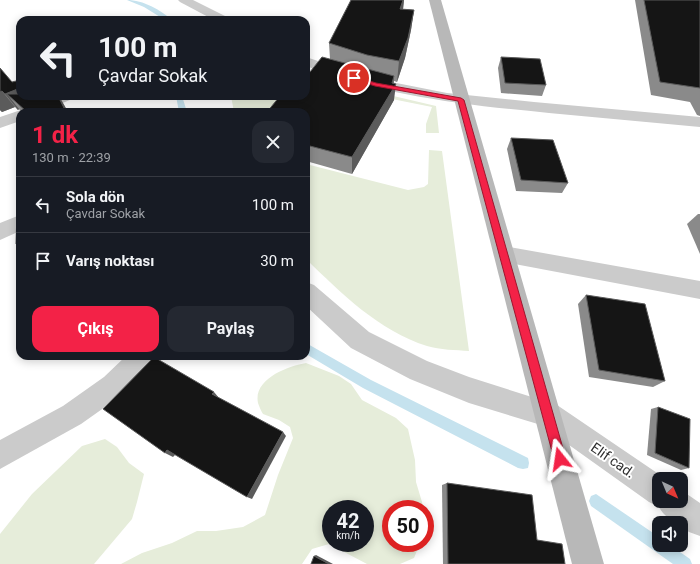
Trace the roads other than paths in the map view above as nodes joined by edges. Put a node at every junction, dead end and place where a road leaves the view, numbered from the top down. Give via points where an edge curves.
1 (184, 0) edge
2 (435, 0) edge
3 (215, 16) edge
4 (310, 62) edge
5 (57, 100) edge
6 (461, 100) junction
7 (38, 108) edge
8 (16, 117) edge
9 (700, 122) edge
10 (0, 123) edge
11 (16, 224) edge
12 (0, 232) edge
13 (504, 254) junction
14 (700, 290) edge
15 (310, 296) edge
16 (139, 360) edge
17 (548, 414) junction
18 (0, 455) edge
19 (652, 487) edge
20 (682, 508) edge
21 (700, 521) edge
22 (588, 564) edge

1 - 3 street
2 - 6 main road
4 - 6 street via 375,84
5 - 7 street
6 - 9 street
6 - 13 main road
8 - 10 street
11 - 12 street
13 - 14 street
13 - 17 main road
15 - 17 street, Elif cad. via 360,340 419,370 468,390
16 - 18 street via 113,386 72,415
17 - 19 street, Elif cad.
17 - 22 main road
20 - 21 street

